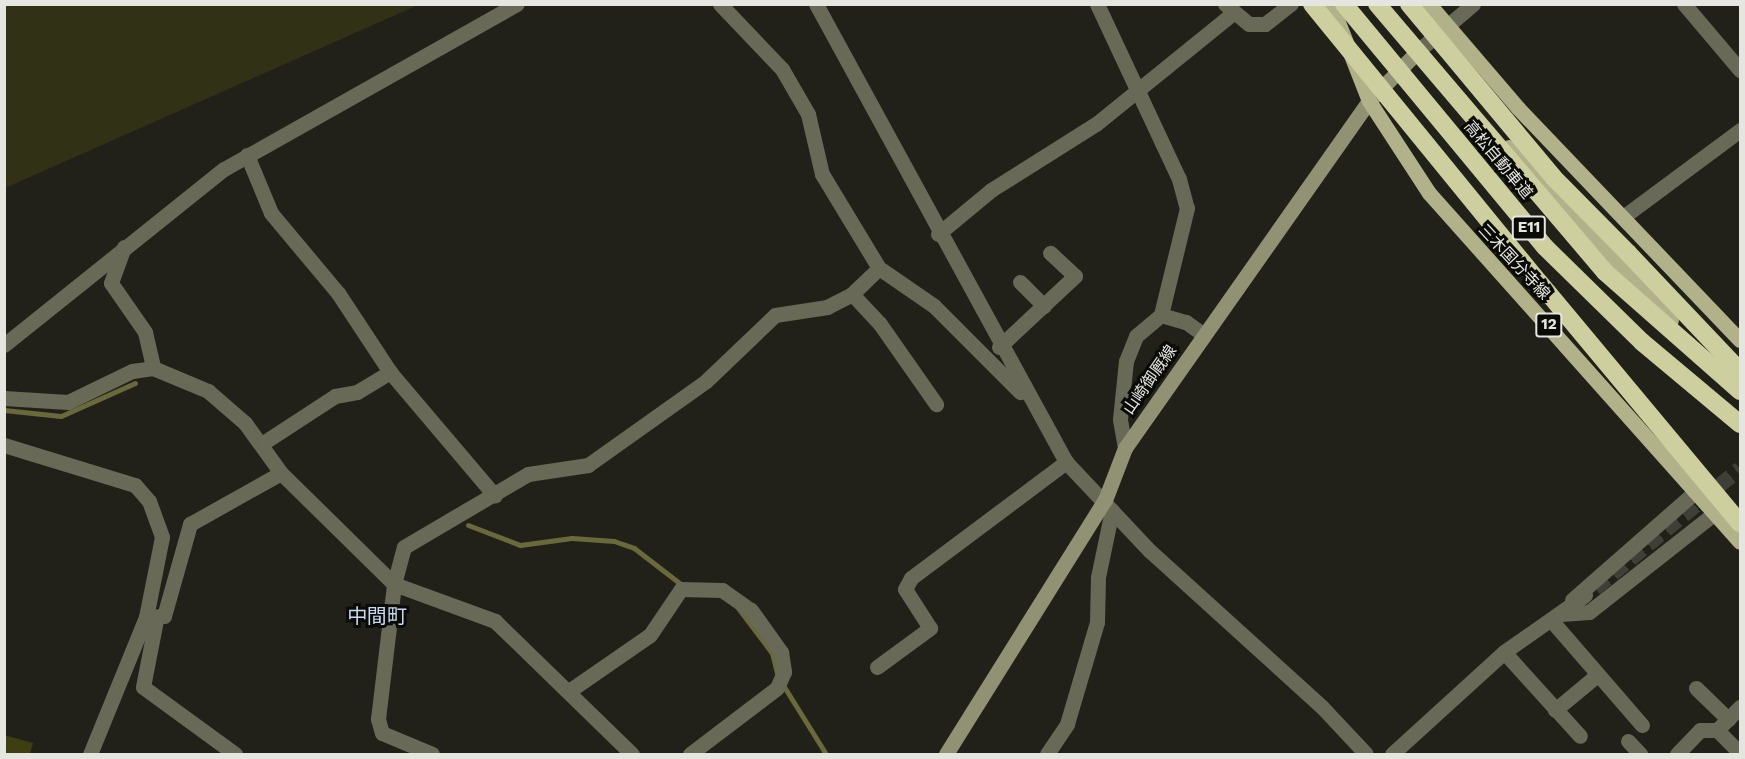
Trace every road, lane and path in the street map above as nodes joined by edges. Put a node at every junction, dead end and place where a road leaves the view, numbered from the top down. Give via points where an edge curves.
1 (517, 4) edge
2 (720, 4) edge
3 (816, 4) edge
4 (1097, 4) edge
5 (1291, 4) edge
6 (1312, 4) edge
7 (1331, 4) edge
8 (1344, 4) edge
9 (1377, 4) edge
10 (1389, 4) edge
11 (1409, 4) edge
12 (1429, 4) edge
13 (1473, 4) edge
14 (1684, 4) edge
15 (1229, 9) edge
16 (1446, 27) junction
17 (1419, 50) junction
18 (1740, 70) edge
19 (1136, 91) junction
20 (1368, 101) junction
21 (1740, 130) edge
22 (247, 155) junction
23 (1623, 217) junction
24 (938, 234) junction
25 (124, 247) junction
26 (1050, 253) dead end
27 (879, 268) junction
28 (1020, 282) dead end
29 (852, 294) junction
30 (1044, 306) junction
31 (1161, 315) junction
32 (1204, 335) junction
33 (1740, 340) edge
34 (4, 345) edge
35 (999, 347) junction
36 (153, 368) junction
37 (390, 372) junction
38 (1740, 372) edge
39 (1740, 391) edge
40 (4, 398) edge
41 (1027, 398) junction
42 (1740, 398) edge
43 (936, 404) dead end
44 (1740, 424) edge
45 (263, 443) junction
46 (4, 445) edge
47 (1125, 448) junction
48 (1066, 462) junction
49 (281, 473) junction
50 (1696, 491) junction
51 (495, 496) junction
52 (1109, 505) junction
53 (1715, 513) junction
54 (1740, 524) edge
55 (1740, 542) edge
56 (394, 584) junction
57 (1585, 595) tunnel mouth
58 (1556, 617) junction
59 (151, 619) junction
60 (1504, 652) junction
61 (877, 667) dead end
62 (1596, 676) junction
63 (1696, 688) dead end
64 (568, 691) junction
65 (1740, 707) edge
66 (1555, 710) junction
67 (1642, 725) dead end
68 (1723, 725) junction
69 (1580, 736) dead end
70 (1628, 741) dead end
71 (1740, 753) edge
72 (90, 754) edge
73 (235, 754) edge
74 (432, 754) edge
75 (632, 754) edge
76 (690, 754) edge
77 (945, 754) edge
78 (1047, 754) edge
79 (1366, 754) edge
80 (1392, 754) edge
81 (1640, 754) edge
82 (1677, 754) edge

1 - 22 street
2 - 27 street via 782,69 808,114 834,198
3 - 24 street
4 - 19 street
5 - 15 street via 1265,24 1249,24
6 - 54 highway, bridge
7 - 20 main road, 三木国分寺線 / 12
8 - 44 highway, 高松自動車道 / E11, bridge via 1545,247 1674,372
9 - 39 highway, 高松自動車道 / E11, bridge via 1605,272
10 - 17 main road
11 - 38 highway, bridge via 1553,177
12 - 16 main road
13 - 16 street
14 - 18 street
15 - 19 street
16 - 17 street
16 - 23 main road
17 - 20 main road, 山崎御厩線
17 - 42 main road
19 - 24 street via 1058,153 991,190
19 - 31 street via 1179,179 1187,208
20 - 32 main road, 山崎御厩線
20 - 50 main road, 三木国分寺線 / 12 via 1397,149 1463,235
21 - 23 street
22 - 25 street
22 - 37 street via 271,213 338,293
23 - 33 main road
24 - 35 street
25 - 34 street
25 - 36 street via 111,283 145,332
26 - 30 street via 1075,276
27 - 29 street
27 - 41 street via 933,306
28 - 30 street
29 - 43 street via 880,324
29 - 51 street via 827,307 775,315 706,381 588,465 528,474
30 - 35 street
31 - 32 street via 1186,322
31 - 47 street via 1136,336 1126,361 1120,419
32 - 47 main road, 山崎御厩線
35 - 41 street
36 - 40 street via 132,370 68,402
36 - 45 street via 208,391
37 - 45 street via 357,392 335,396
37 - 51 street
41 - 48 street
45 - 49 street
46 - 59 street via 118,478 149,501 162,537
47 - 52 main road, 山崎御厩線
48 - 52 street
48 - 61 street via 911,578 905,589 930,628
49 - 56 street
49 - 59 street via 190,524 164,616
50 - 53 main road, 三木国分寺線 / 12
50 - 58 street via 1586,584
51 - 56 street via 404,547
52 - 77 main road, 山崎御厩線
52 - 78 street via 1098,578 1097,622 1067,724
52 - 79 street
53 - 55 main road, 三木国分寺線 / 12
53 - 58 street via 1589,612
56 - 64 street via 495,621
56 - 74 street via 378,719 382,733
57 - 58 street
58 - 60 street
58 - 62 street via 1594,664
59 - 72 street
59 - 73 street via 143,687
60 - 66 street
60 - 80 street
62 - 66 street
62 - 67 street
63 - 68 street
64 - 75 street
64 - 76 street via 650,634 681,589 722,590 751,610 781,652 784,672 777,688
65 - 68 street
66 - 69 street
68 - 71 street
68 - 82 street via 1700,730
70 - 81 street

